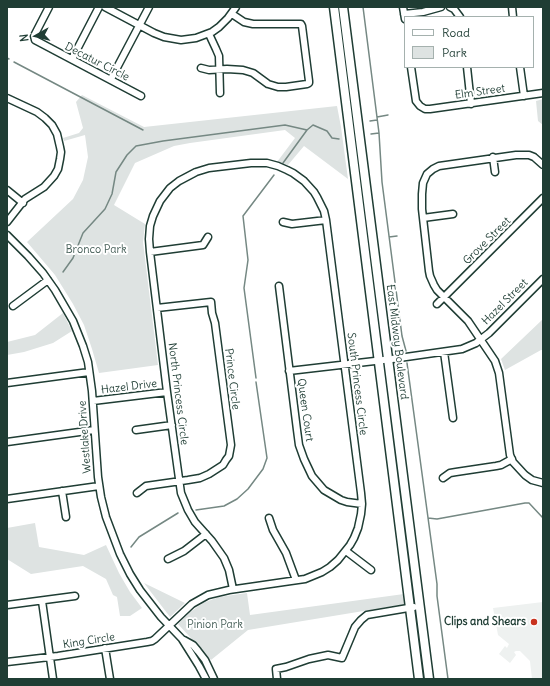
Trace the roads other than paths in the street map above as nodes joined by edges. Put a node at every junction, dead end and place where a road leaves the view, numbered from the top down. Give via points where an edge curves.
1 (49, 7) edge
2 (99, 7) edge
3 (105, 7) edge
4 (149, 7) edge
5 (236, 7) edge
6 (334, 7) edge
7 (343, 7) edge
8 (404, 7) edge
9 (441, 7) edge
10 (452, 7) edge
11 (232, 14) junction
12 (405, 16) edge
13 (459, 16) edge
14 (140, 25) junction
15 (209, 34) junction
16 (72, 59) junction
17 (201, 68) dead end
18 (411, 68) edge
19 (466, 68) edge
20 (520, 68) edge
21 (219, 69) junction
22 (111, 80) junction
23 (220, 93) dead end
24 (543, 93) edge
25 (141, 96) dead end
26 (524, 96) junction
27 (7, 98) edge
28 (471, 104) junction
29 (493, 157) junction
30 (543, 165) edge
31 (495, 172) dead end
32 (7, 190) edge
33 (157, 192) dead end
34 (162, 198) junction
35 (543, 198) edge
36 (23, 203) junction
37 (453, 214) dead end
38 (423, 218) junction
39 (326, 220) junction
40 (7, 222) edge
41 (283, 222) dead end
42 (7, 235) edge
43 (208, 237) dead end
44 (150, 252) junction
45 (543, 279) edge
46 (48, 280) junction
47 (279, 286) dead end
48 (444, 297) junction
49 (437, 304) dead end
50 (13, 306) dead end
51 (157, 308) junction
52 (480, 339) junction
53 (444, 352) junction
54 (383, 360) junction
55 (345, 364) junction
56 (289, 371) junction
57 (89, 372) junction
58 (7, 383) edge
59 (167, 392) junction
60 (93, 401) junction
61 (452, 418) dead end
62 (172, 425) junction
63 (94, 430) junction
64 (136, 430) dead end
65 (7, 442) edge
66 (512, 460) junction
67 (443, 478) dead end
68 (179, 482) junction
69 (543, 483) edge
70 (99, 486) junction
71 (62, 491) junction
72 (137, 493) dead end
73 (7, 499) edge
74 (362, 504) junction
75 (66, 517) dead end
76 (268, 518) dead end
77 (206, 534) junction
78 (346, 551) junction
79 (168, 559) dead end
80 (371, 570) dead end
81 (296, 580) junction
82 (233, 589) junction
83 (76, 596) dead end
84 (42, 601) junction
85 (7, 605) edge
86 (419, 606) junction
87 (410, 608) junction
88 (169, 626) junction
89 (182, 639) junction
90 (105, 648) junction
91 (50, 656) junction
92 (7, 662) edge
93 (53, 679) edge
94 (110, 679) edge
95 (206, 679) edge
96 (214, 679) edge
97 (277, 679) edge
98 (419, 679) edge
99 (428, 679) edge

1 - 16 street, Decatur Circle via 34,39
2 - 16 street
3 - 14 street
4 - 14 street
5 - 11 street
6 - 54 main road, East Midway Boulevard
7 - 54 main road, East Midway Boulevard
8 - 12 street
9 - 12 street
10 - 13 street
11 - 15 street
11 - 21 street via 244,22 253,24 301,24 309,81 307,84 278,87 268,84 253,73
14 - 15 street via 173,39 189,39
14 - 22 street
15 - 21 street via 218,53
16 - 22 street, Decatur Circle
17 - 21 street
18 - 28 street, Elm Street via 419,109
19 - 28 street
20 - 26 street
21 - 23 street
22 - 25 street, Decatur Circle
24 - 26 street, Elm Street
26 - 28 street, Elm Street
27 - 36 street via 45,118 59,138 58,169 44,187
29 - 30 street via 529,155
29 - 31 street
29 - 38 street via 439,166 429,172 423,184
32 - 36 street
33 - 34 street
34 - 39 street, South Princess Circle via 170,188 196,172 208,168 267,163 287,170 304,181 317,197
34 - 44 street, North Princess Circle via 150,226
35 - 48 street, Grove Street
36 - 40 street
37 - 38 street
38 - 48 street via 430,276
39 - 41 street via 292,224
39 - 55 street, South Princess Circle
42 - 46 street, Westlake Drive
43 - 44 street via 203,245
44 - 51 street, North Princess Circle
45 - 52 street, Hazel Street
46 - 50 street
46 - 57 street, Westlake Drive via 78,331
47 - 56 street, Queen Court
48 - 49 street, Grove Street
48 - 52 street via 468,321
51 - 59 street, North Princess Circle
51 - 68 street, Prince Circle via 211,302 227,415 229,456 222,465 209,474
52 - 53 street, Hazel Street via 462,349
52 - 66 street via 497,366
53 - 54 street, Hazel Street
53 - 61 street
54 - 55 street, Hazel Street
54 - 86 main road, East Midway Boulevard
54 - 87 main road, East Midway Boulevard
55 - 56 street, Hazel Street
55 - 74 street, South Princess Circle
56 - 74 street, Queen Court via 299,445 308,469 319,486 330,494 347,502
57 - 58 street
57 - 60 street, Westlake Drive
59 - 60 street, Hazel Drive
59 - 62 street, North Princess Circle
60 - 63 street, Westlake Drive
62 - 64 street
62 - 68 street, North Princess Circle
63 - 65 street
63 - 70 street, Westlake Drive
66 - 67 street via 501,465 450,473
66 - 69 street via 528,478
68 - 72 street via 146,486
68 - 77 street, North Princess Circle via 188,510
70 - 71 street
70 - 88 street, Westlake Drive via 106,517 120,554 140,590
71 - 73 street
71 - 75 street
74 - 78 street, South Princess Circle via 358,528
76 - 81 street via 292,566
77 - 79 street via 184,551
77 - 82 street, North Princess Circle via 224,558
78 - 80 street
78 - 81 street, South Princess Circle via 322,572
81 - 82 street, South Princess Circle
82 - 88 street, South Princess Circle via 201,598
83 - 84 street
84 - 85 street
84 - 91 street
86 - 87 street
86 - 99 main road, East Midway Boulevard
87 - 97 street via 367,615 355,628 342,658 328,655 276,669
87 - 98 main road, East Midway Boulevard
88 - 89 street, Westlake Drive
88 - 90 street, King Circle via 152,641
89 - 95 street, Westlake Drive
89 - 96 street, Westlake Drive via 198,651
90 - 91 street, King Circle
90 - 94 street
91 - 92 street, King Circle
91 - 93 street

